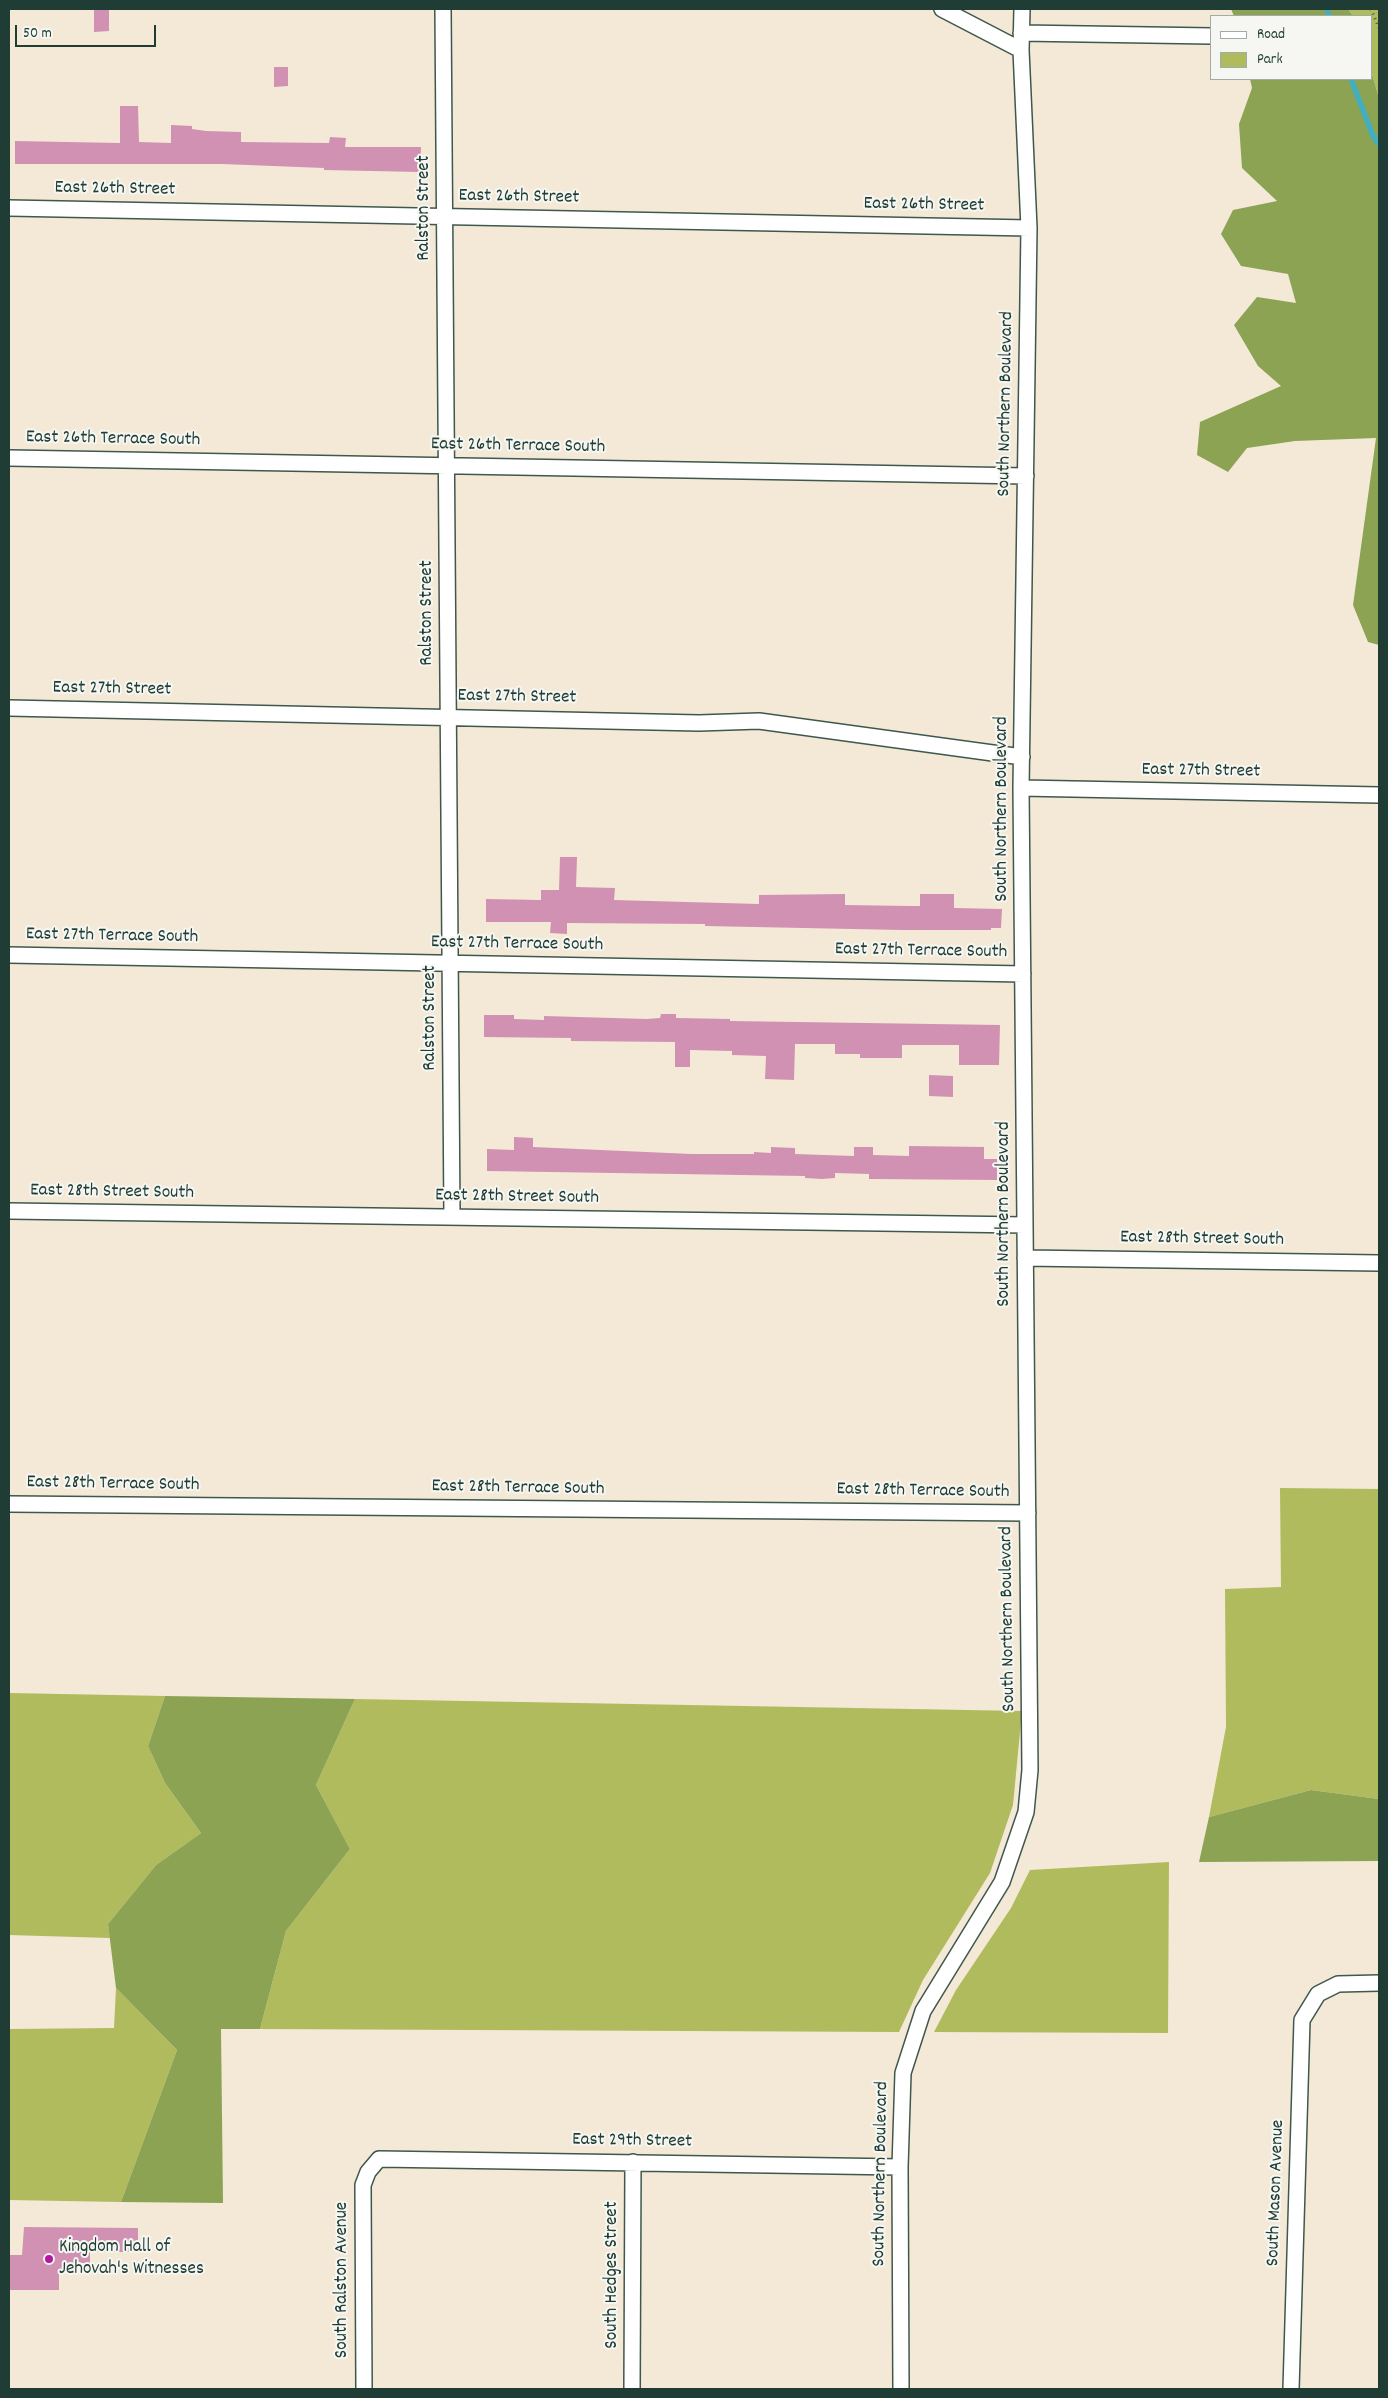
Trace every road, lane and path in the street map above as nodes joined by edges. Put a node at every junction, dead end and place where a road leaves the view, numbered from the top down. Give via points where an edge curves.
1 (443, 9) edge
2 (942, 9) edge
3 (1022, 9) edge
4 (1371, 9) edge
5 (1379, 28) edge
6 (1022, 33) junction
7 (1210, 36) edge
8 (1021, 50) junction
9 (9, 208) edge
10 (445, 217) junction
11 (1030, 228) junction
12 (9, 458) edge
13 (447, 466) junction
14 (1026, 476) junction
15 (9, 708) edge
16 (449, 716) junction
17 (1022, 757) junction
18 (1021, 788) junction
19 (1379, 796) edge
20 (9, 956) edge
21 (450, 964) junction
22 (1024, 974) junction
23 (9, 1211) edge
24 (452, 1217) junction
25 (1025, 1225) junction
26 (1025, 1258) junction
27 (1379, 1263) edge
28 (9, 1504) edge
29 (1028, 1513) junction
30 (1379, 1983) edge
31 (633, 2162) junction
32 (900, 2167) junction
33 (368, 2172) joint
34 (364, 2389) edge
35 (632, 2389) edge
36 (901, 2389) edge
37 (1291, 2389) edge

1 - 10 street, Ralston Street
2 - 8 street
3 - 6 street, South Northern Boulevard
4 - 5 path
6 - 7 street
6 - 8 street, South Northern Boulevard
8 - 11 street, South Northern Boulevard
9 - 10 street, East 26th Street
10 - 11 street, East 26th Street
10 - 13 street, Ralston Street
11 - 14 street, South Northern Boulevard
12 - 13 street, East 26th Terrace South
13 - 14 street, East 26th Terrace South
13 - 16 street, Ralston Street
14 - 17 street, South Northern Boulevard
15 - 16 street, East 27th Street
16 - 17 street, East 27th Street via 699,723 759,721
16 - 21 street, Ralston Street
17 - 18 street, South Northern Boulevard
18 - 19 street, East 27th Street
18 - 22 street, South Northern Boulevard
20 - 21 street, East 27th Terrace South
21 - 22 street, East 27th Terrace South
21 - 24 street, Ralston Street
22 - 25 street, South Northern Boulevard
23 - 24 street, East 28th Street South
24 - 25 street, East 28th Street South
25 - 26 street, South Northern Boulevard
26 - 27 street, East 28th Street South
26 - 29 street, South Northern Boulevard
28 - 29 street, East 28th Terrace South
29 - 32 street, South Northern Boulevard via 1030,1770 1026,1812 1002,1882 923,2011 903,2072
30 - 37 street, South Mason Avenue via 1338,1984 1318,1994 1302,2020
31 - 32 street, East 29th Street
31 - 33 street, East 29th Street via 379,2159
31 - 35 street, South Hedges Street
32 - 36 street, South Northern Boulevard
33 - 34 street, South Ralston Avenue via 363,2185

